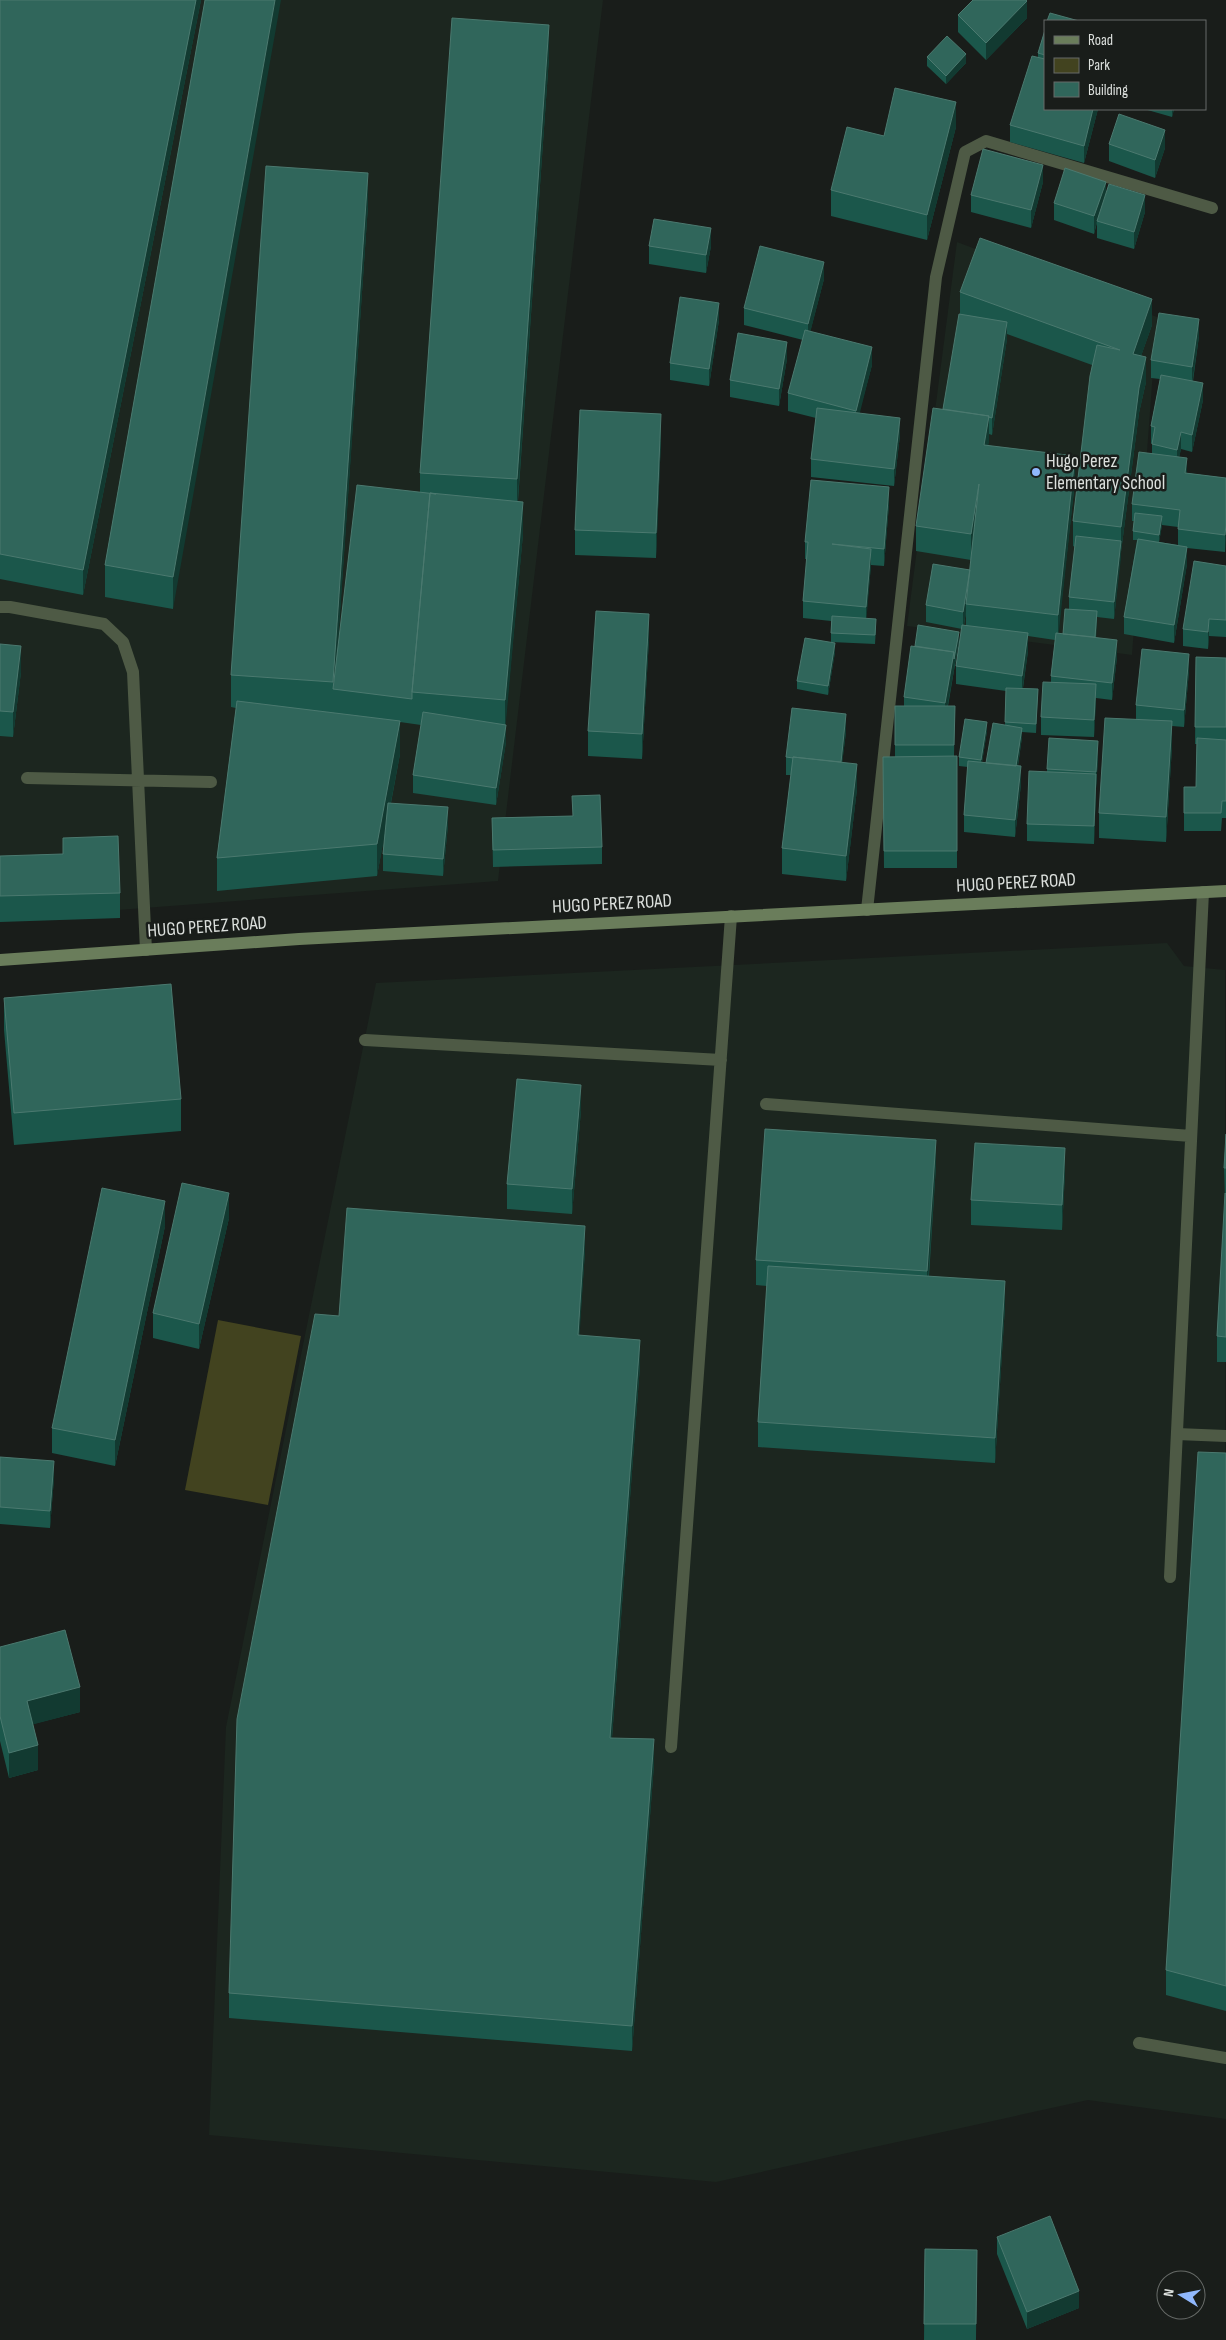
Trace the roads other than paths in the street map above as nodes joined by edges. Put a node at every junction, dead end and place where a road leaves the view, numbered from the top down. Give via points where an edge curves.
1 (1212, 208) dead end
2 (0, 607) edge
3 (27, 778) dead end
4 (139, 781) junction
5 (211, 782) dead end
6 (1226, 891) edge
7 (1204, 892) junction
8 (867, 910) junction
9 (731, 916) junction
10 (146, 950) junction
11 (0, 960) edge
12 (365, 1040) dead end
13 (721, 1060) junction
14 (766, 1104) dead end
15 (1191, 1136) junction
16 (1177, 1434) junction
17 (1226, 1436) edge
18 (1170, 1577) dead end
19 (671, 1747) dead end
20 (1140, 2043) dead end
21 (1226, 2058) edge

1 - 8 street via 986,141 964,152 936,277
2 - 4 street via 10,606 104,624 123,642 133,672
3 - 4 street
4 - 5 street
4 - 10 street
6 - 7 street, HUGO PEREZ ROAD
7 - 8 street, HUGO PEREZ ROAD
7 - 15 street
8 - 9 street, HUGO PEREZ ROAD
9 - 10 street, HUGO PEREZ ROAD
9 - 13 street
10 - 11 street, HUGO PEREZ ROAD
12 - 13 street
13 - 19 street
14 - 15 street
15 - 16 street
16 - 17 street
16 - 18 street
20 - 21 street

